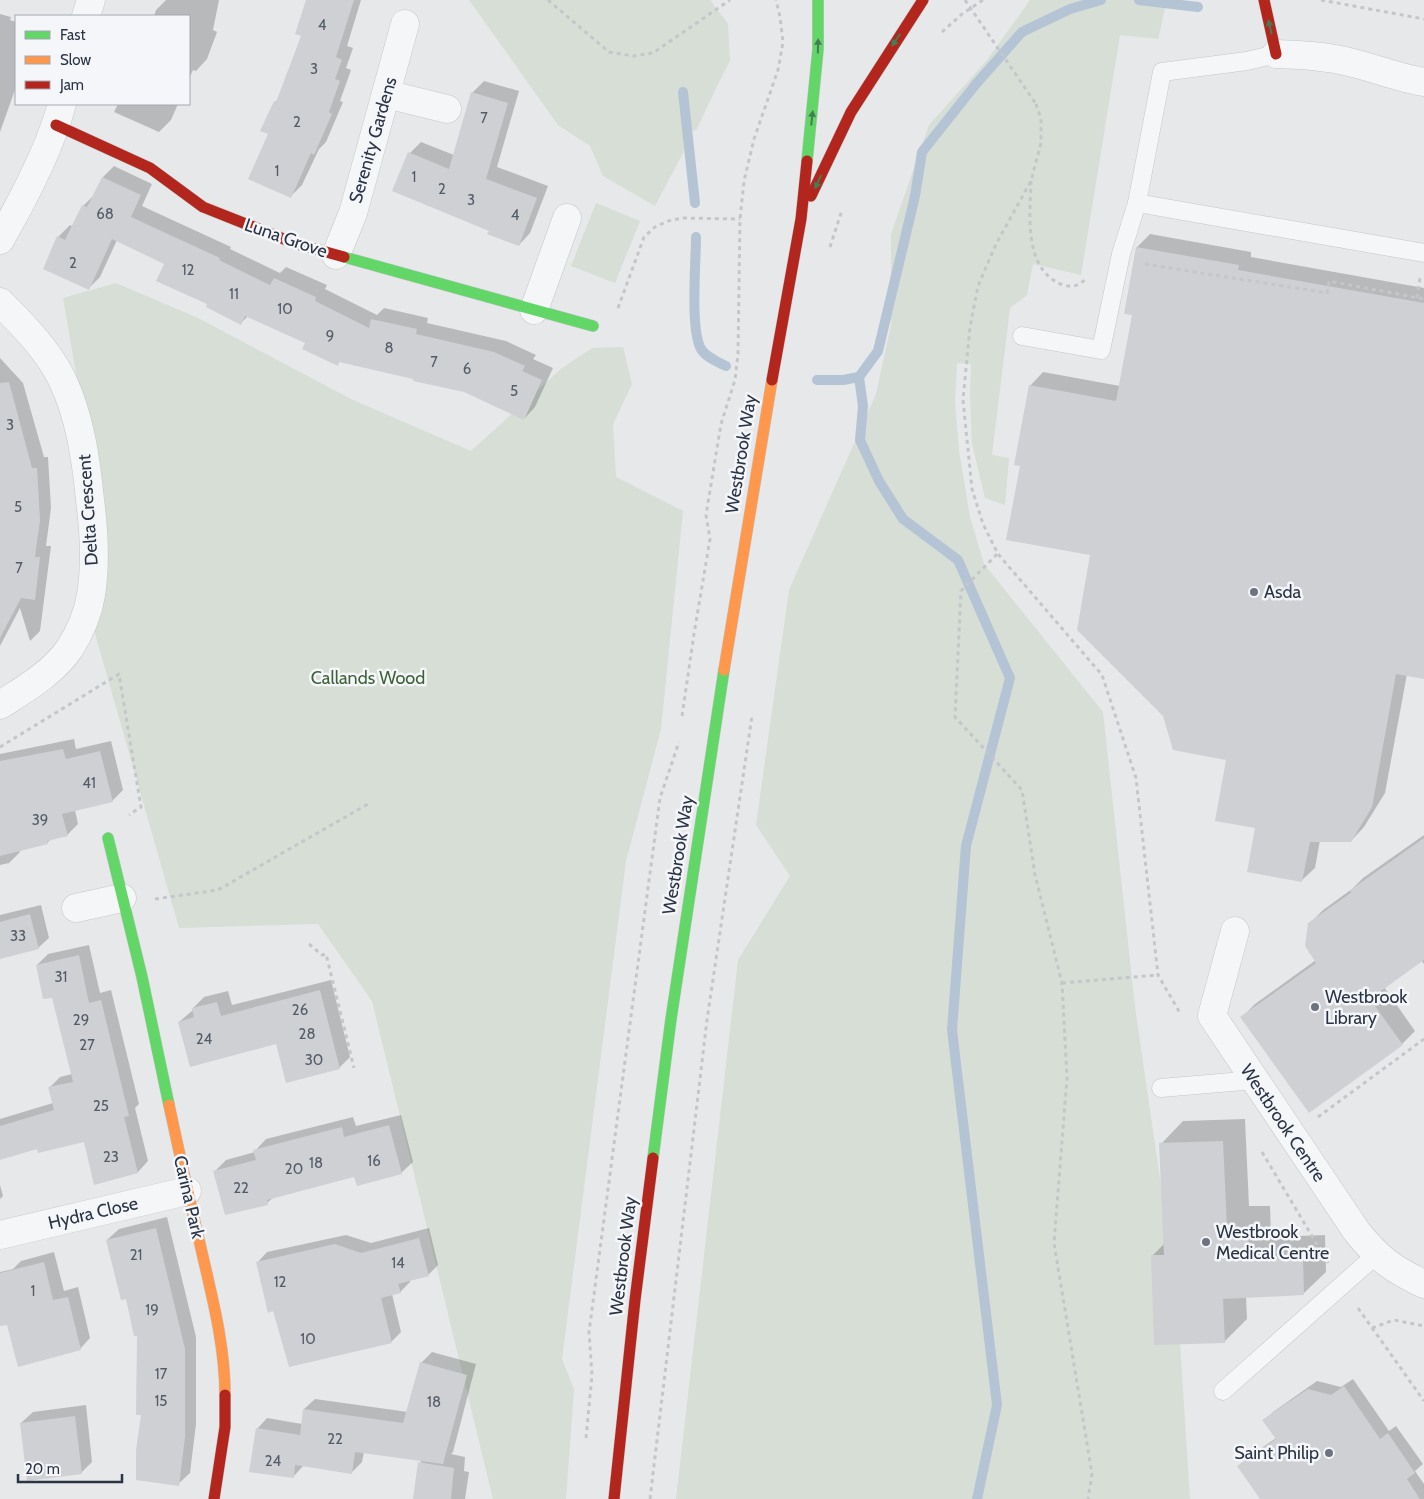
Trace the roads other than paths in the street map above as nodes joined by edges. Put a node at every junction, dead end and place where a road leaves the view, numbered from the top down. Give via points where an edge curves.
1 (91, 0) edge
2 (818, 0) edge
3 (923, 0) edge
4 (1264, 0) edge
5 (86, 15) edge
6 (405, 24) dead end
7 (1276, 54) junction
8 (1424, 82) edge
9 (386, 94) junction
10 (447, 109) dead end
11 (59, 115) edge
12 (1137, 203) junction
13 (567, 218) dead end
14 (801, 219) junction
15 (0, 240) edge
16 (1424, 253) edge
17 (336, 255) junction
18 (0, 302) edge
19 (534, 310) junction
20 (593, 326) road end
21 (1022, 336) dead end
22 (0, 705) edge
23 (108, 838) road end
24 (122, 898) junction
25 (76, 908) dead end
26 (1235, 931) dead end
27 (1254, 1080) junction
28 (1161, 1088) dead end
29 (187, 1191) junction
30 (0, 1235) edge
31 (1376, 1255) junction
32 (1424, 1284) edge
33 (1223, 1391) dead end
34 (214, 1499) edge
35 (614, 1499) edge

1 - 5 street
14 -> 2 street, Westbrook Way via 818,49
3 -> 14 street, Westbrook Way via 851,112
7 -> 4 street
6 - 9 street, Serenity Gardens
7 - 8 street via 1331,58
7 - 12 lane via 1248,61 1162,72
9 - 10 street
9 - 17 street, Serenity Gardens via 352,213
11 - 15 street via 37,168
11 - 17 street, Luna Grove via 150,168 203,207 294,243
12 - 16 lane
12 - 21 lane via 1121,254 1102,350
13 - 19 street
14 - 35 street, Westbrook Way via 732,614 671,1019 635,1300
17 - 19 street, Luna Grove
18 - 22 street, Delta Crescent via 50,357 71,400 85,452 94,558 91,595 83,622 70,648 54,667
19 - 20 street, Luna Grove
23 - 24 street, Carina Park
24 - 25 street
24 - 29 street, Carina Park
26 - 27 street, Westbrook Centre via 1212,1016
27 - 28 lane
27 - 31 street, Westbrook Centre
29 - 30 street, Hydra Close
29 - 34 street, Carina Park via 217,1316 225,1376 225,1427
31 - 32 street, Westbrook Centre
31 - 33 lane

